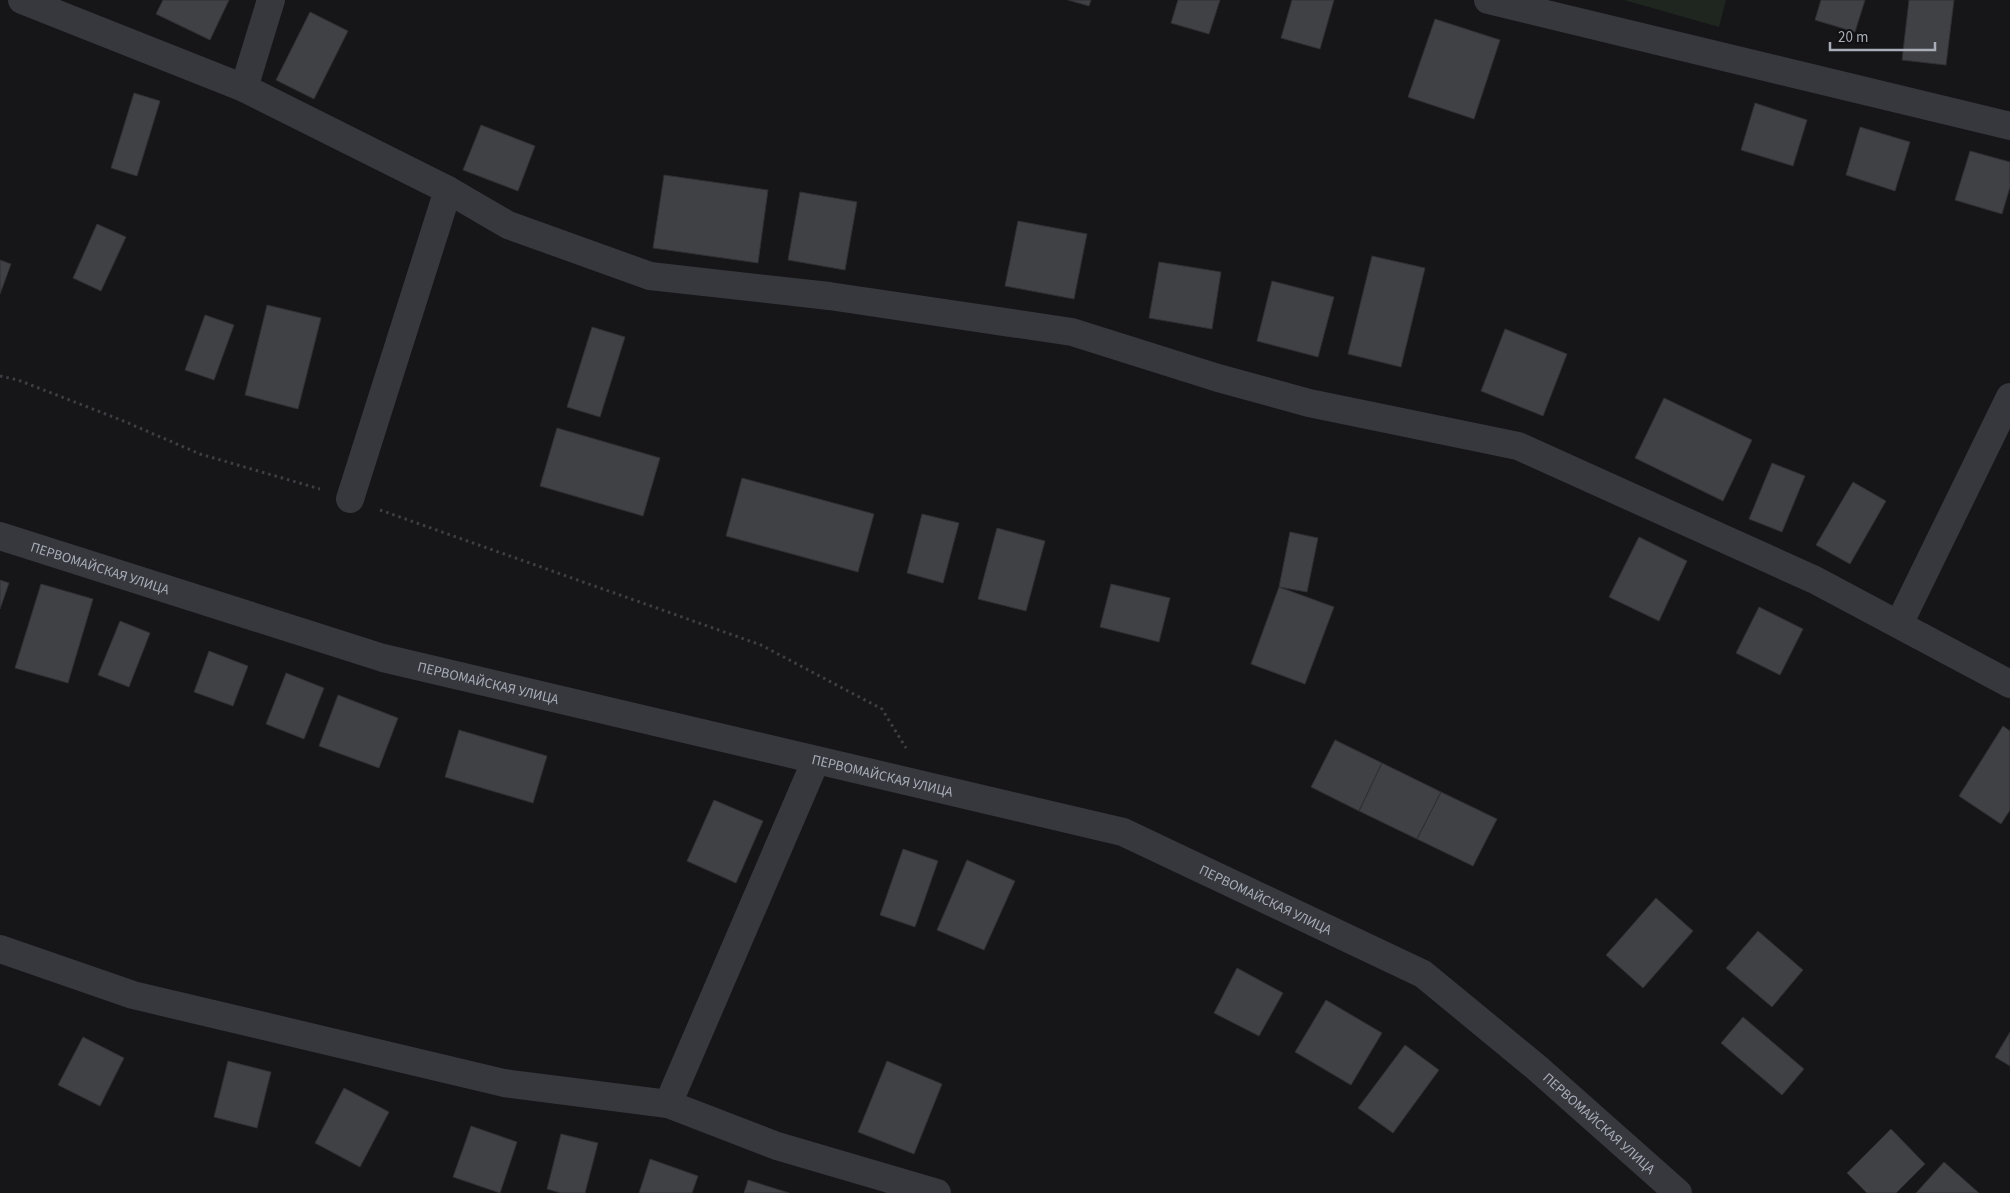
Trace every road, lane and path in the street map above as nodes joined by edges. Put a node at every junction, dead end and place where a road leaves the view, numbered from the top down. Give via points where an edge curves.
1 (22, 0) edge
2 (271, 0) edge
3 (1488, 0) edge
4 (244, 88) junction
5 (2010, 126) edge
6 (448, 190) junction
7 (0, 376) edge
8 (2010, 397) edge
9 (350, 500) junction
10 (0, 536) edge
11 (1899, 624) junction
12 (2010, 684) edge
13 (816, 760) junction
14 (930, 787) junction
15 (0, 949) edge
16 (668, 1104) junction
17 (937, 1193) edge
18 (1678, 1193) edge

1 - 4 street
2 - 4 street
3 - 5 street
4 - 6 street
6 - 9 street
6 - 11 street via 508,225 650,276 829,296 1072,332 1309,403 1518,446 1815,580
7 - 9 path via 121,420 200,454
8 - 11 street
9 - 14 path via 761,645 882,710
10 - 13 street, ПЕРВОМАЙСКАЯ УЛИЦА via 383,658
11 - 12 street
13 - 14 street, ПЕРВОМАЙСКАЯ УЛИЦА
13 - 16 street
14 - 18 street, ПЕРВОМАЙСКАЯ УЛИЦА via 1124,832 1423,974 1536,1067
15 - 16 street via 133,995 504,1083
16 - 17 street via 777,1146

